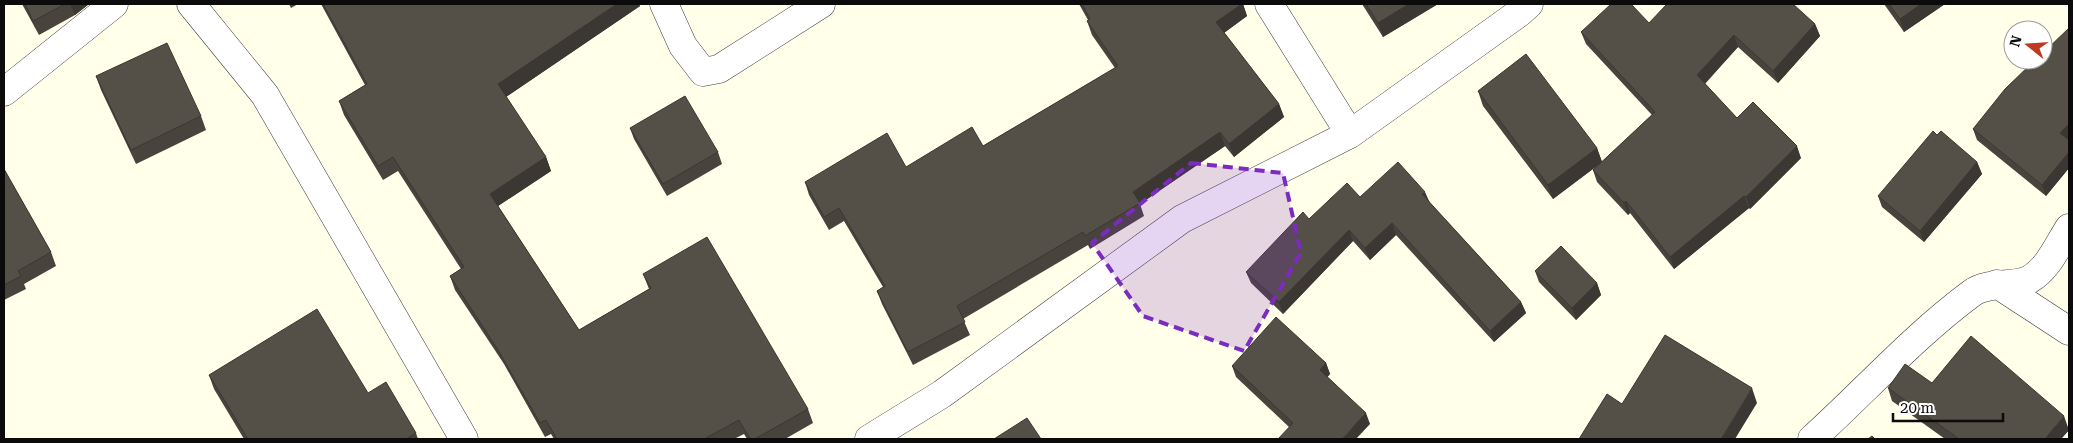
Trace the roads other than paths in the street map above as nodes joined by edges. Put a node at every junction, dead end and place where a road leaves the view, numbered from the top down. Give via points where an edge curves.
1 (114, 4) edge
2 (192, 4) edge
3 (664, 4) edge
4 (821, 4) edge
5 (1269, 4) edge
6 (1529, 4) edge
7 (4, 92) edge
8 (1350, 134) junction
9 (2069, 228) edge
10 (1997, 284) junction
11 (2069, 331) edge
12 (464, 439) edge
13 (868, 439) edge
14 (1812, 439) edge

1 - 7 street
2 - 12 street via 265,95
3 - 4 street via 683,46 703,72 719,69
5 - 8 street
6 - 8 street
8 - 13 street via 1182,219 942,394
9 - 10 street via 2042,270 2029,280
10 - 11 street
10 - 14 street via 1974,291 1942,316

